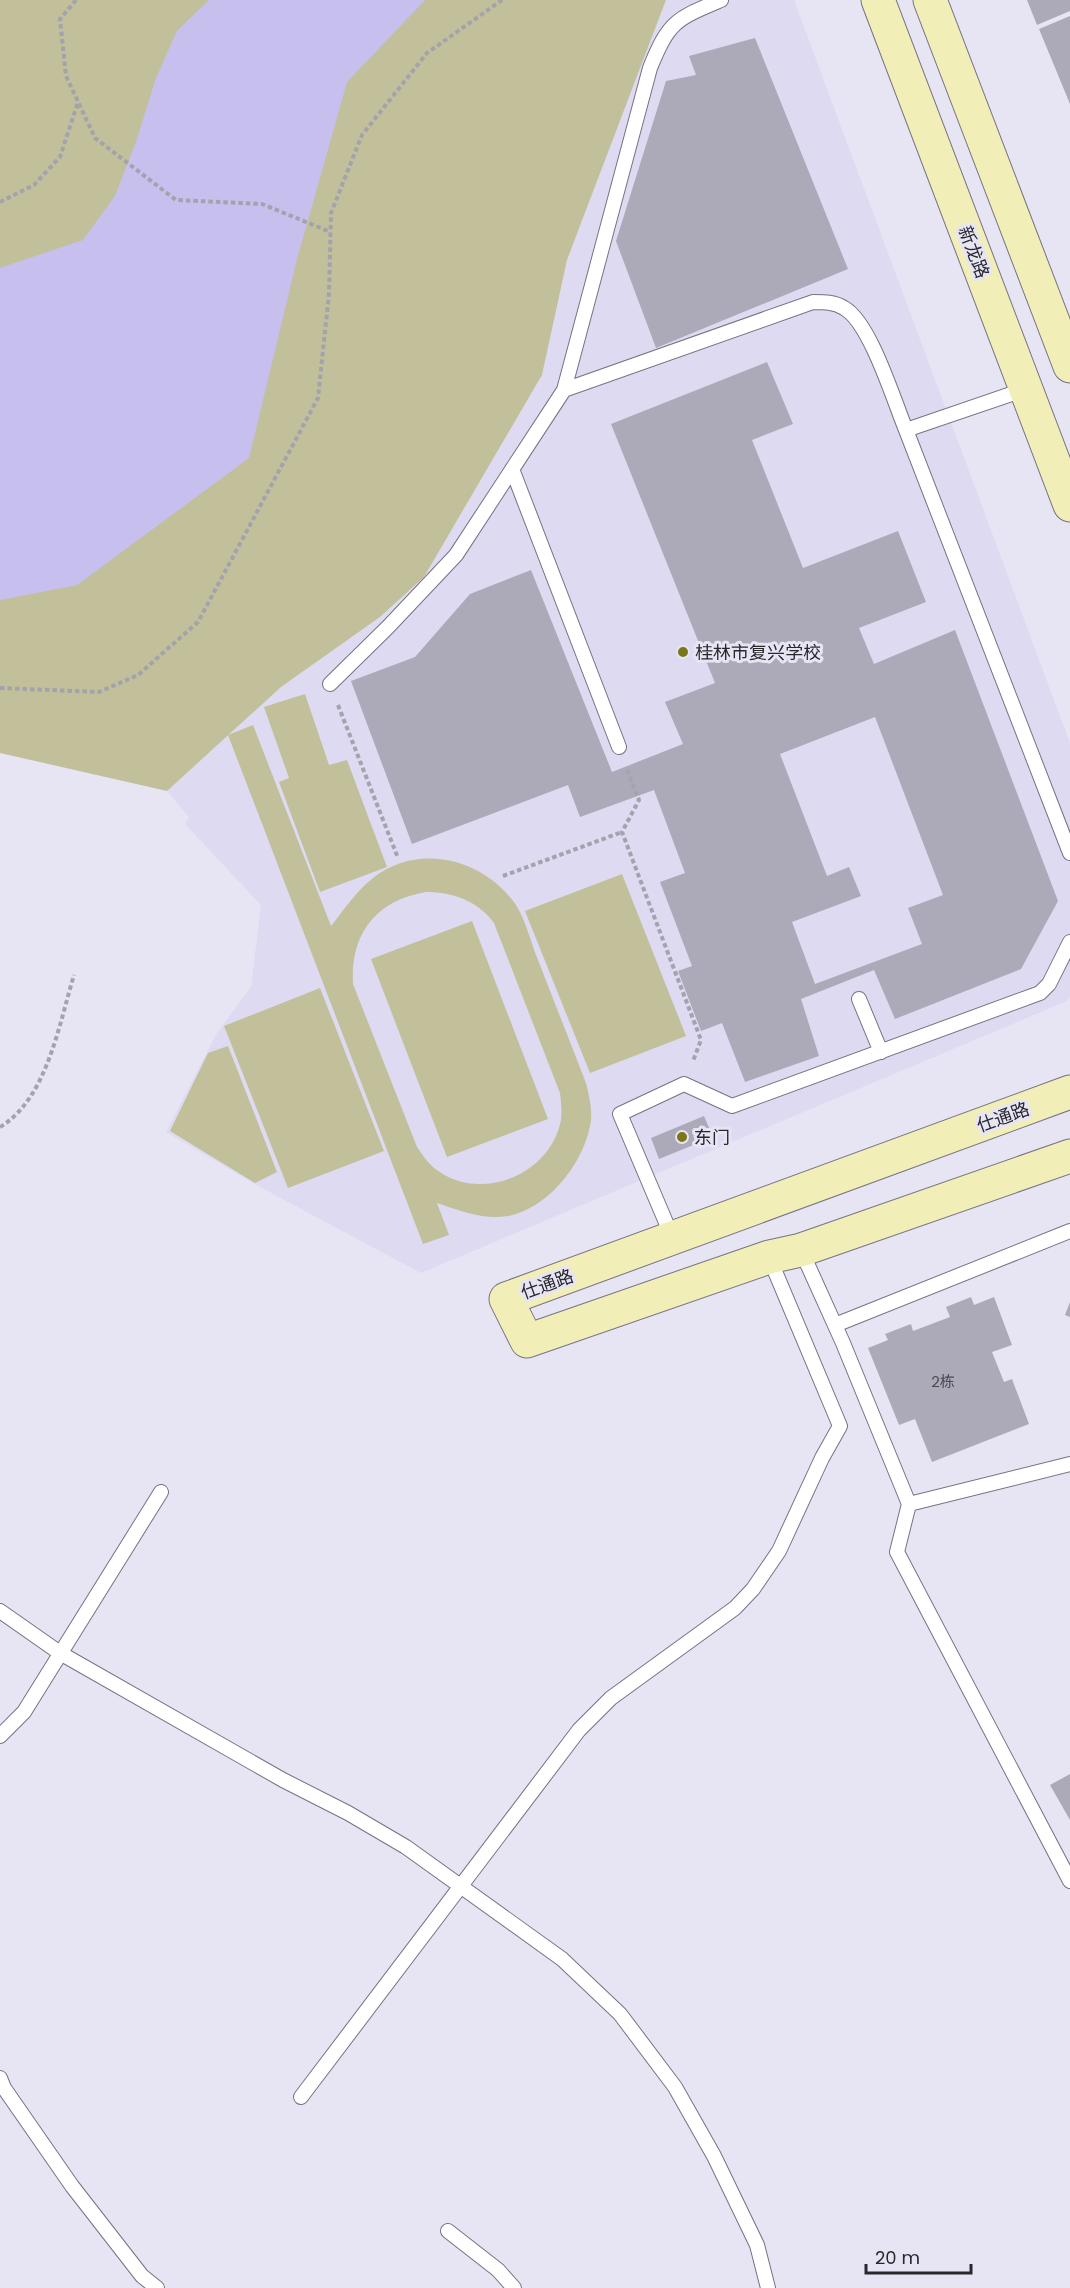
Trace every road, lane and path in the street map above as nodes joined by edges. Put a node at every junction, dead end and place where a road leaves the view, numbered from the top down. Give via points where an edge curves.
1 (76, 0) edge
2 (502, 0) edge
3 (721, 0) edge
4 (878, 0) edge
5 (930, 0) edge
6 (78, 101) junction
7 (0, 202) edge
8 (329, 231) junction
9 (1070, 366) edge
10 (1026, 389) junction
11 (564, 390) junction
12 (906, 430) junction
13 (512, 469) junction
14 (1070, 505) edge
15 (330, 684) joint
16 (0, 688) edge
17 (619, 747) joint
18 (622, 832) junction
19 (1070, 853) edge
20 (398, 858) dead end
21 (503, 876) dead end
22 (1070, 942) edge
23 (74, 975) dead end
24 (859, 999) dead end
25 (881, 1052) junction
26 (684, 1084) junction
27 (1070, 1092) edge
28 (0, 1127) edge
29 (1070, 1156) edge
30 (1070, 1231) edge
31 (673, 1239) junction
32 (801, 1250) junction
33 (769, 1257) junction
34 (835, 1325) junction
35 (1070, 1464) edge
36 (161, 1492) dead end
37 (909, 1504) junction
38 (0, 1611) edge
39 (60, 1653) junction
40 (0, 1736) edge
41 (1070, 1881) edge
42 (462, 1886) junction
43 (0, 2078) edge
44 (301, 2097) dead end
45 (448, 2231) dead end
46 (157, 2288) edge
47 (514, 2288) edge
48 (768, 2288) edge

1 - 6 path via 60,20 66,76
2 - 8 path via 427,53 362,135 331,213
3 - 11 lane via 672,25 653,61
4 - 10 street, 新龙路
5 - 9 street
6 - 7 path via 60,157 34,185
6 - 8 path via 96,138 176,200 262,204
8 - 16 path via 329,294 318,398 198,622 138,675 99,692
10 - 12 lane
10 - 14 street, 新龙路
11 - 12 lane via 813,302 829,303 850,311 864,328
11 - 13 lane
12 - 19 lane
13 - 15 lane via 456,555
13 - 17 lane
15 - 20 path
17 - 18 path via 639,800
18 - 21 path
18 - 26 path via 701,1040
22 - 25 lane via 1040,993
23 - 28 path via 45,1068 32,1096
24 - 25 lane
25 - 26 lane via 732,1106
26 - 31 lane via 620,1114
27 - 31 street, 仕通路
29 - 32 street, 仕通路
30 - 34 lane
31 - 33 street, 仕通路 via 506,1299 527,1341
32 - 33 street, 仕通路
32 - 34 lane
33 - 42 lane via 840,1426 779,1551 735,1608 611,1698 579,1730
34 - 37 lane
35 - 37 lane
36 - 39 lane
37 - 41 lane via 897,1552
38 - 39 lane
39 - 40 lane via 24,1712
39 - 42 lane via 348,1813
42 - 44 lane
42 - 48 lane via 562,1959 620,2013 675,2087 714,2156 757,2245
43 - 46 lane via 72,2186 142,2276
45 - 47 lane via 498,2270

